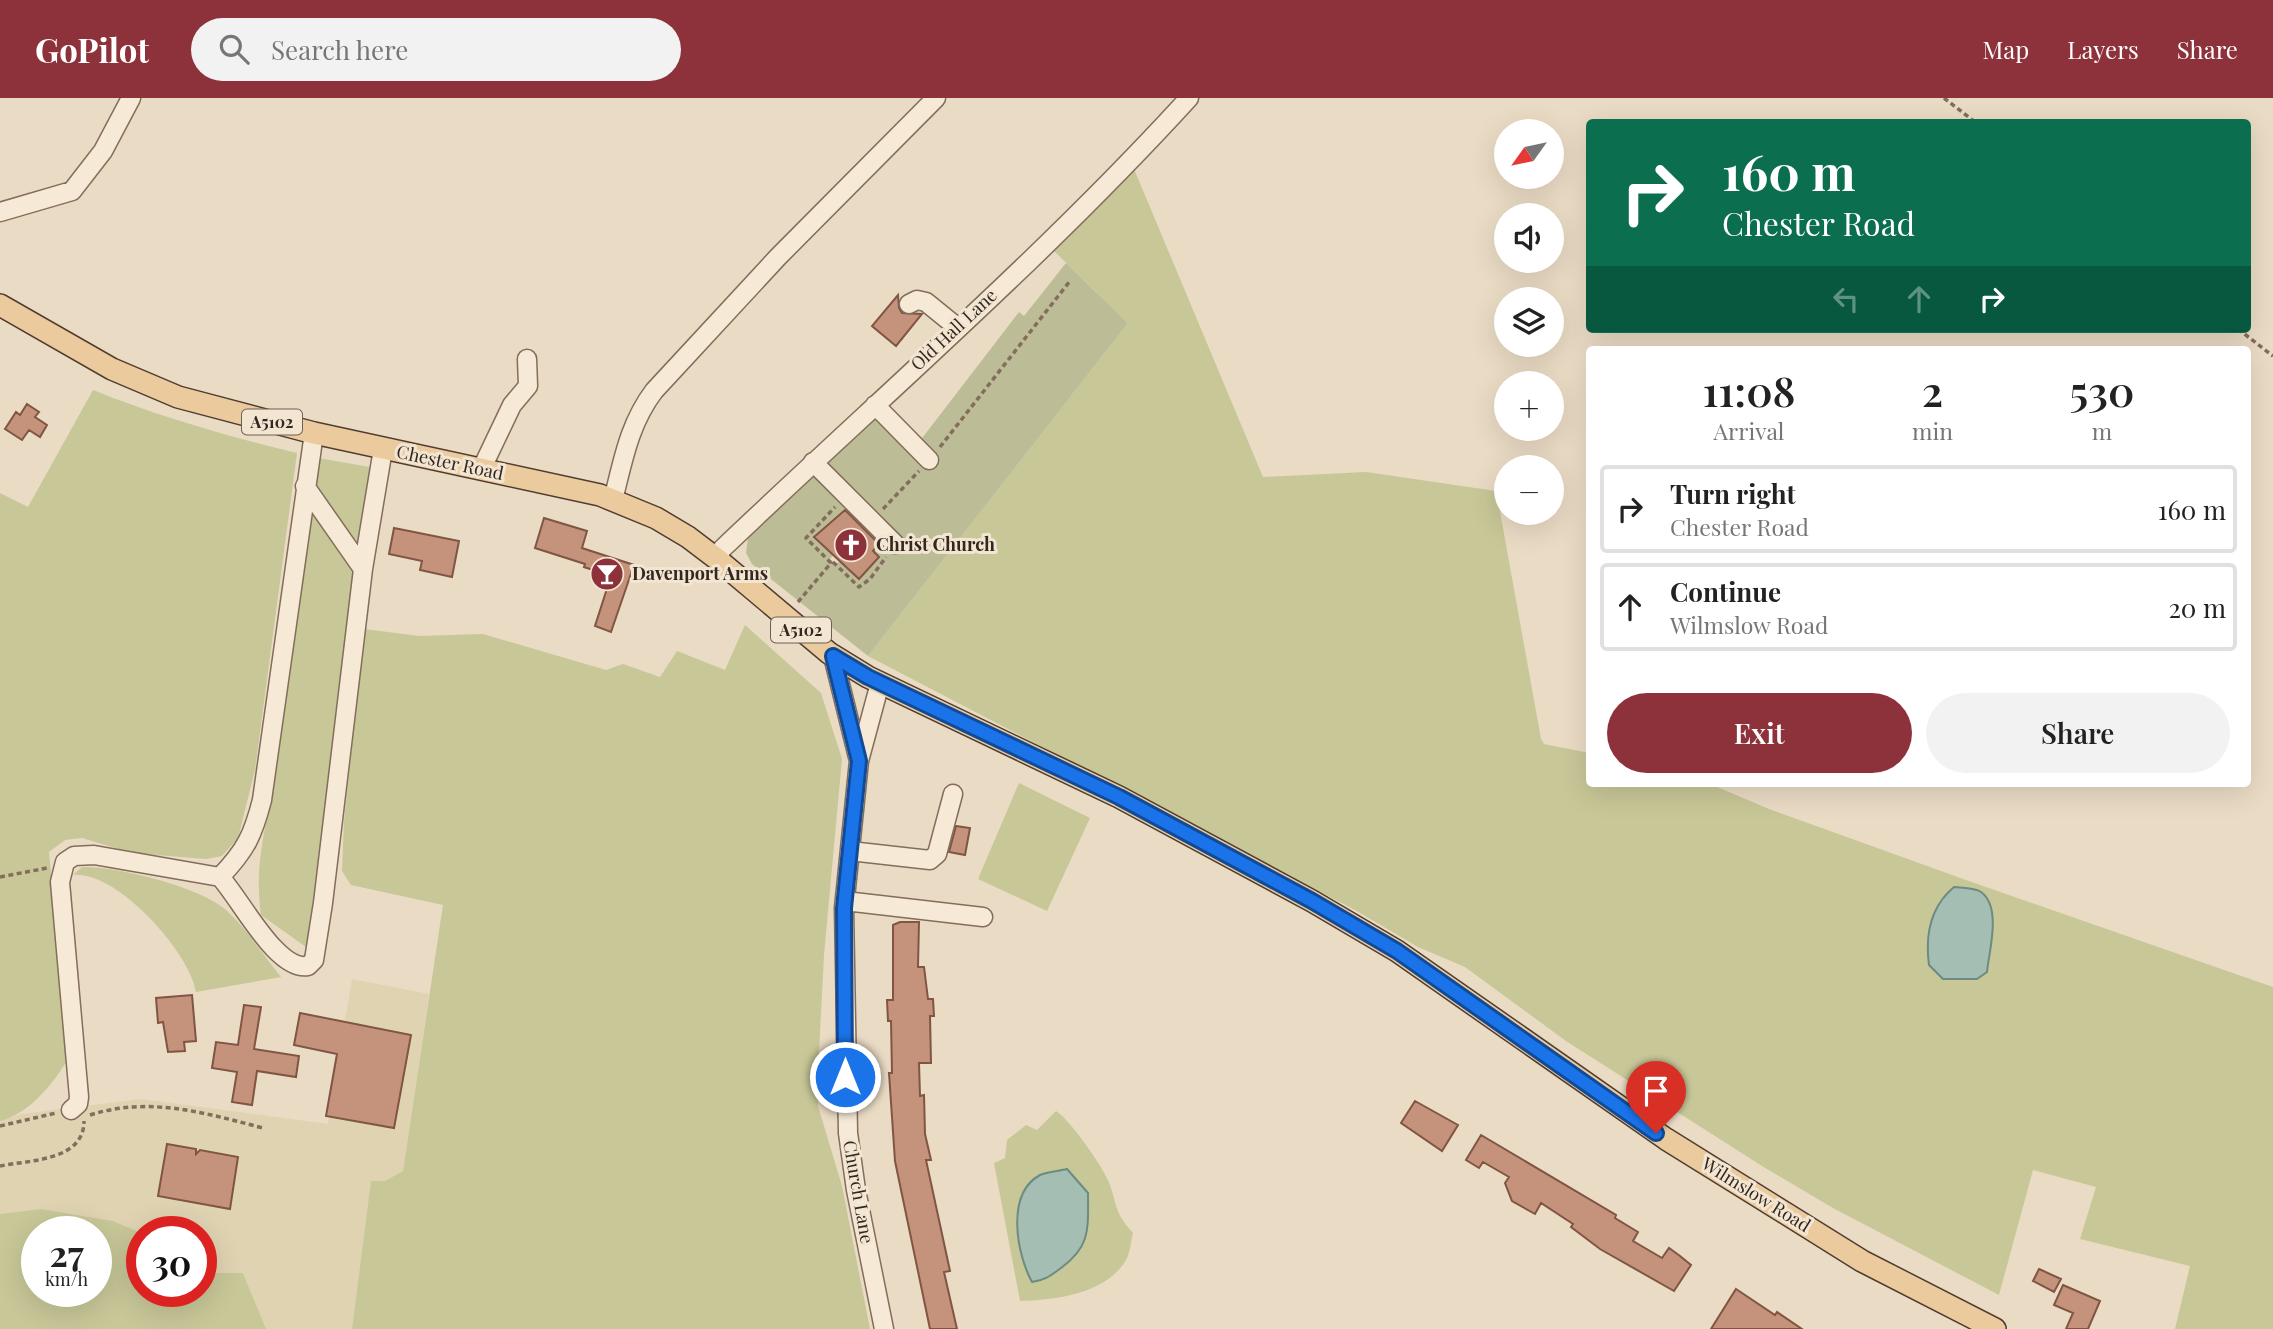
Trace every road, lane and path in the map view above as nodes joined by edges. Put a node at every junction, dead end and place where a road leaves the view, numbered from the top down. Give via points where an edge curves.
1 (131, 98) edge
2 (936, 98) edge
3 (1189, 98) edge
4 (1944, 98) edge
5 (1971, 119) edge
6 (0, 212) edge
7 (1070, 281) dead end
8 (909, 303) dead end
9 (0, 305) edge
10 (958, 328) junction
11 (2243, 333) edge
12 (2273, 356) edge
13 (527, 359) dead end
14 (874, 405) junction
15 (314, 433) junction
16 (383, 449) junction
17 (929, 460) junction
18 (813, 462) junction
19 (481, 470) junction
20 (305, 486) junction
21 (846, 495) junction
22 (613, 500) junction
23 (873, 521) junction
24 (895, 544) joint
25 (717, 559) junction
26 (832, 562) junction
27 (363, 569) junction
28 (785, 616) junction
29 (833, 656) junction
30 (874, 680) junction
31 (859, 761) junction
32 (953, 794) dead end
33 (850, 851) junction
34 (65, 862) junction
35 (0, 877) edge
36 (220, 877) junction
37 (845, 901) junction
38 (983, 917) dead end
39 (71, 1110) joint
40 (0, 1126) edge
41 (263, 1128) dead end
42 (0, 1166) edge
43 (884, 1329) edge
44 (1995, 1329) edge

1 - 6 street via 103,151 72,191
2 - 22 street via 778,257 654,391 630,433
3 - 10 street, Old Hall Lane
4 - 5 path
7 - 17 path
8 - 10 street via 926,302
9 - 15 main road, Chester Road / A5102 via 112,369 178,397
10 - 14 street, Old Hall Lane
11 - 12 path
13 - 19 street via 528,386 512,405
14 - 17 street
14 - 18 street, Old Hall Lane
15 - 16 main road, Chester Road / A5102
15 - 20 street
16 - 19 main road, Chester Road / A5102
16 - 27 street
17 - 23 path
18 - 21 street
18 - 25 street, Old Hall Lane
19 - 22 main road, Chester Road / A5102
20 - 27 street
20 - 36 street via 262,800 248,843
21 - 23 street
21 - 26 path via 806,538
22 - 25 main road, Chester Road / A5102 via 688,537
23 - 24 street
24 - 26 path via 862,586
25 - 28 main road, Chester Road / A5102
26 - 28 path
27 - 36 street via 314,960 299,968 277,951
28 - 29 main road, Chester Road / A5102
29 - 30 main road, Chester Road / A5102
29 - 31 street, Church Lane
30 - 31 street, Church Lane
30 - 44 main road, Wilmslow Road / A5102 via 1119,797 1334,914 1397,951 1666,1139 1862,1261
31 - 33 street, Church Lane
32 - 33 street via 937,854 930,860
33 - 37 street, Church Lane
34 - 35 path
34 - 36 street via 74,856 94,855
34 - 39 street via 60,882 79,1097
37 - 38 street
37 - 43 street, Church Lane via 848,1133
39 - 40 path
41 - 42 path via 186,1108 146,1105 108,1109 84,1116 84,1132 77,1146 61,1154

